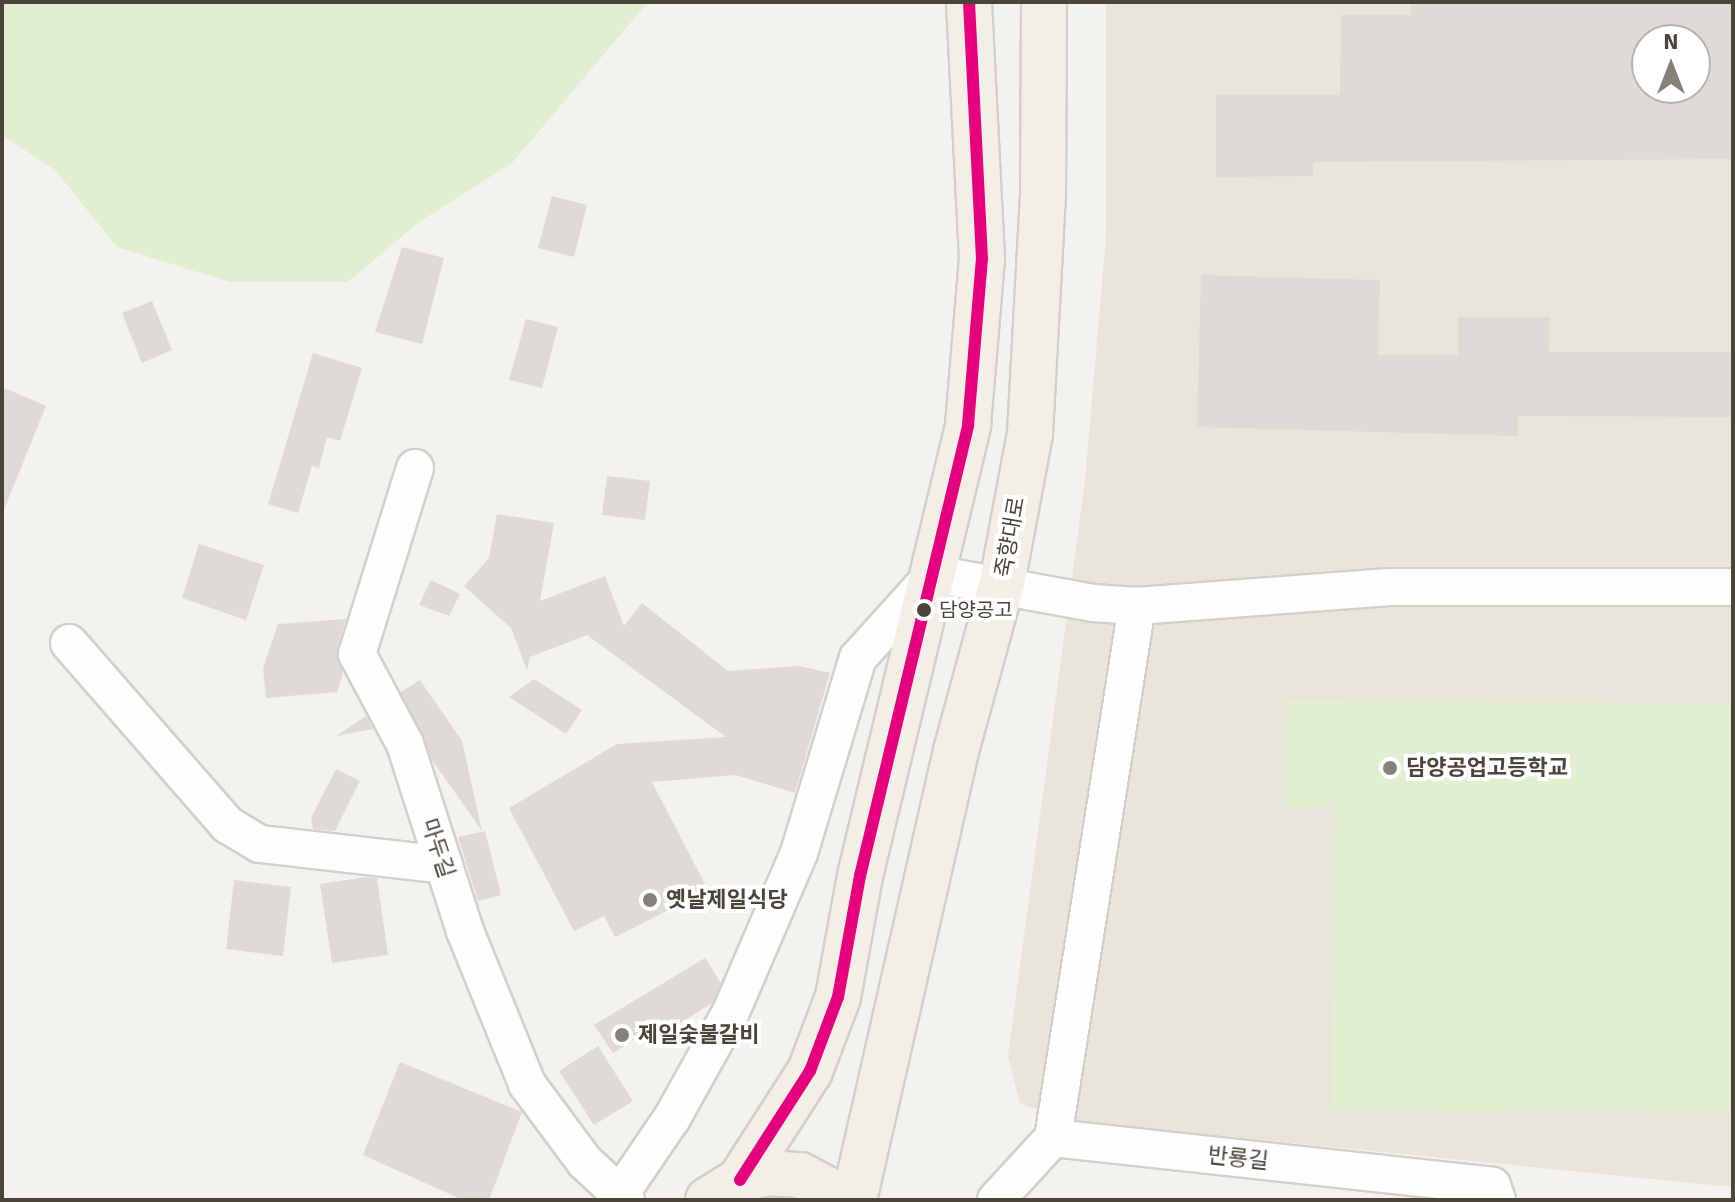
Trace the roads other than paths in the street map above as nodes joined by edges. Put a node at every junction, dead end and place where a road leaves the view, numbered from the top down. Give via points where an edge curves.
1 (969, 2) edge
2 (1044, 2) edge
3 (415, 468) dead end
4 (934, 574) junction
5 (1002, 583) junction
6 (1733, 587) edge
7 (1137, 606) junction
8 (69, 643) dead end
9 (444, 865) junction
10 (1053, 1138) junction
11 (724, 1190) edge
12 (620, 1199) edge
13 (847, 1200) edge
14 (854, 1200) edge
15 (996, 1200) edge
16 (1497, 1200) edge

1 - 4 main road via 982,259 978,340 968,425
2 - 5 main road, 죽향대로 via 1037,359 1030,434
3 - 9 street, 마두길 via 357,654 405,744
4 - 5 street
4 - 11 main road via 860,876 838,997 810,1071
4 - 12 street via 858,658 799,853 730,1014
5 - 7 street via 1093,603
5 - 14 main road, 죽향대로 via 956,751
6 - 7 street via 1389,587
7 - 10 street
8 - 9 street via 228,825 260,844
9 - 12 street, 마두길 via 527,1084 551,1122
10 - 15 street
10 - 16 street, 반룡길 via 1492,1186
11 - 13 main road via 769,1173 800,1175

